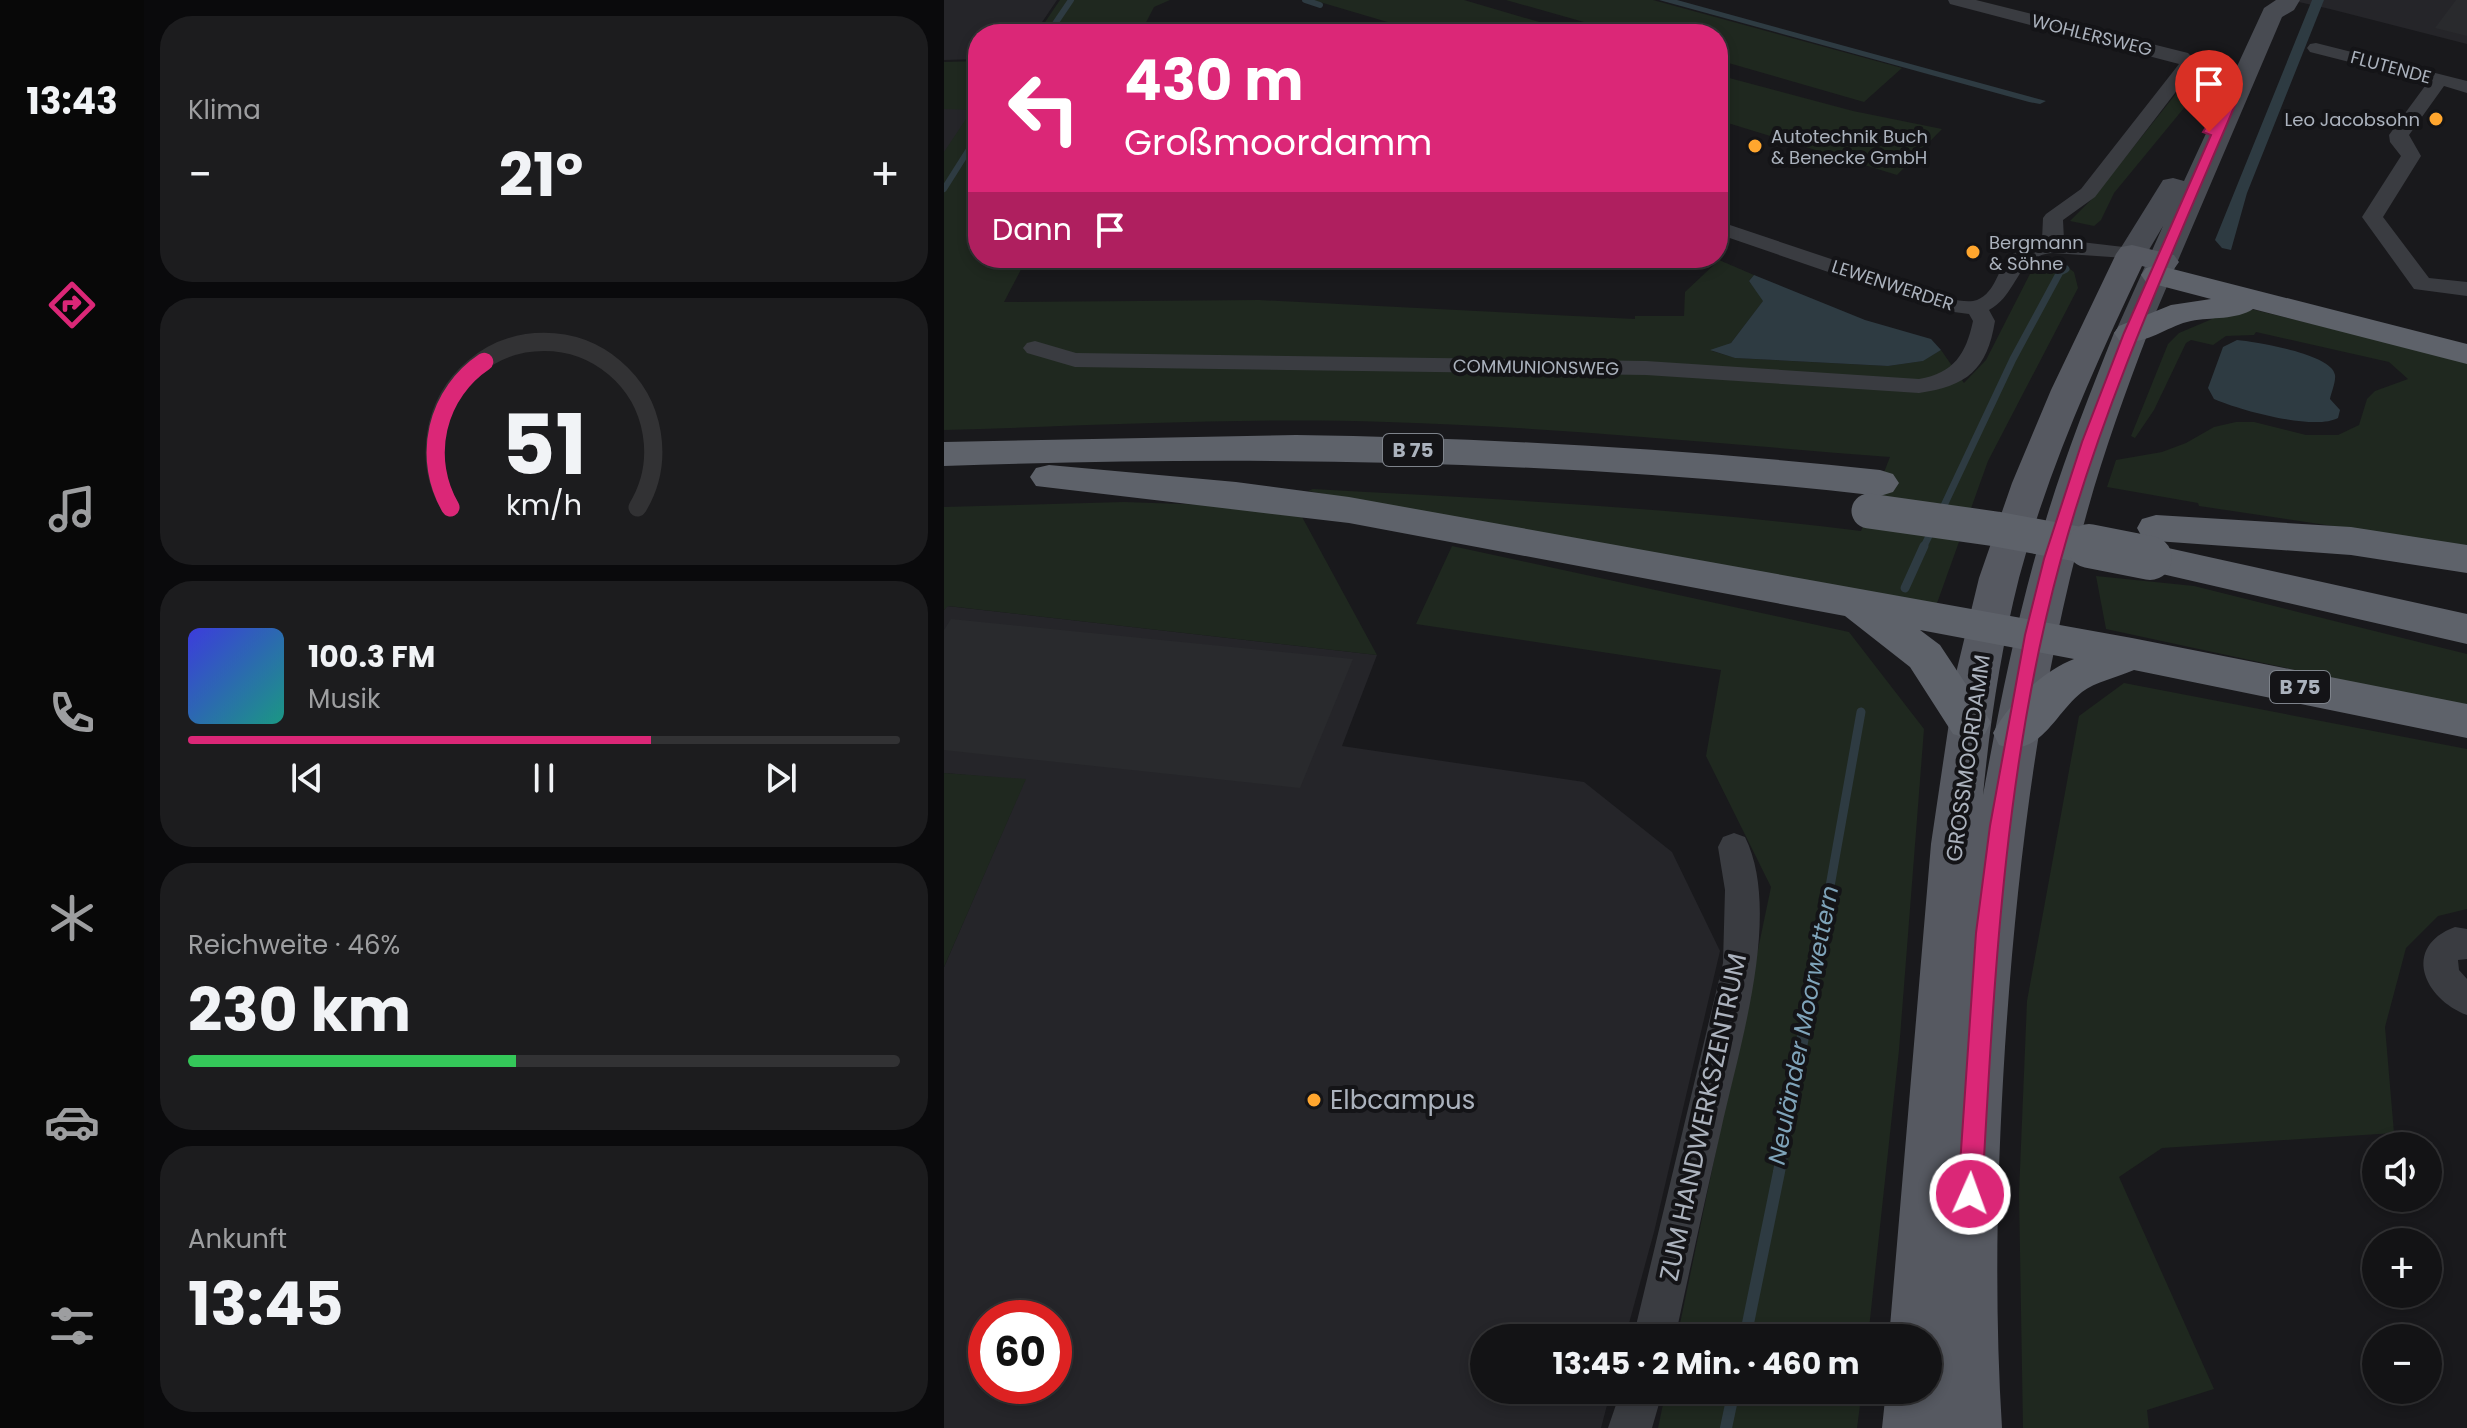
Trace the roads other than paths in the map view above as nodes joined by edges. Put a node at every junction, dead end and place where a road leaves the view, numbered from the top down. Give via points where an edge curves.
1 (1956, 0) edge
2 (2274, 3) edge
3 (2316, 48) dead end
4 (2439, 80) junction
5 (2467, 87) edge
6 (1728, 230) edge
7 (2053, 246) junction
8 (2134, 262) junction
9 (2467, 289) edge
10 (2265, 305) junction
11 (1976, 307) junction
12 (2131, 333) junction
13 (2467, 337) edge
14 (1035, 348) dead end
15 (2467, 354) edge
16 (944, 454) edge
17 (1049, 477) junction
18 (944, 481) edge
19 (1875, 497) junction
20 (2153, 543) junction
21 (2467, 559) edge
22 (2467, 598) edge
23 (1850, 601) junction
24 (1987, 627) junction
25 (2467, 629) edge
26 (2034, 635) junction
27 (2132, 654) junction
28 (2467, 721) edge
29 (1992, 728) junction
30 (1734, 847) dead end
31 (2467, 944) edge
32 (2467, 999) edge
33 (1657, 1324) edge
34 (1921, 1324) edge
35 (1638, 1404) edge
36 (1916, 1404) edge
37 (1630, 1428) edge
38 (1914, 1428) edge
39 (1970, 1428) edge

1 - 7 street, WOHLERSWEG via 2182,57 2189,66 2088,193 2053,218
2 - 8 main road, GROSSMOORDAMM via 2235,91
3 - 4 street, FLUTENDE
4 - 5 street, FLUTENDE
4 - 9 street via 2399,135 2411,156 2371,213 2422,284
6 - 11 street, LEWENWERDER via 1947,305
7 - 8 street
7 - 11 street, LEWENWERDER via 2024,253 1999,293
8 - 10 highway
8 - 12 main road, GROSSMOORDAMM
8 - 13 highway
8 - 24 main road, GROSSMOORDAMM via 2057,413
10 - 12 highway via 2193,309
10 - 15 highway
11 - 14 street, COMMUNIONSWEG via 1984,321 1969,364 1951,380 1919,386 1646,368 1075,360
12 - 26 main road, GROSSMOORDAMM via 2072,494
16 - 19 highway, B 75 via 1280,447 1579,455 1741,468
17 - 18 highway, B 75
17 - 19 highway, B 75 via 1274,475
17 - 23 highway, B 75 via 1349,510
19 - 20 highway, B 75, bridge via 1996,529
20 - 21 highway, B 75 via 2351,541
20 - 22 highway, B 75
20 - 25 highway, B 75
23 - 24 highway, B 75
23 - 29 highway, B 75 via 1925,656
24 - 26 highway
24 - 29 main road, GROSSMOORDAMM
26 - 27 highway, B 75
26 - 29 main road, GROSSMOORDAMM
27 - 28 highway, B 75
27 - 29 highway via 2068,679
29 - 34 main road, GROSSMOORDAMM via 1950,907
29 - 39 main road, GROSSMOORDAMM via 1967,1313
30 - 33 street, ZUM HANDWERKSZENTRUM via 1742,890 1740,963
31 - 32 street via 2455,942 2441,952 2439,967 2448,985
35 - 37 street
36 - 38 main road

